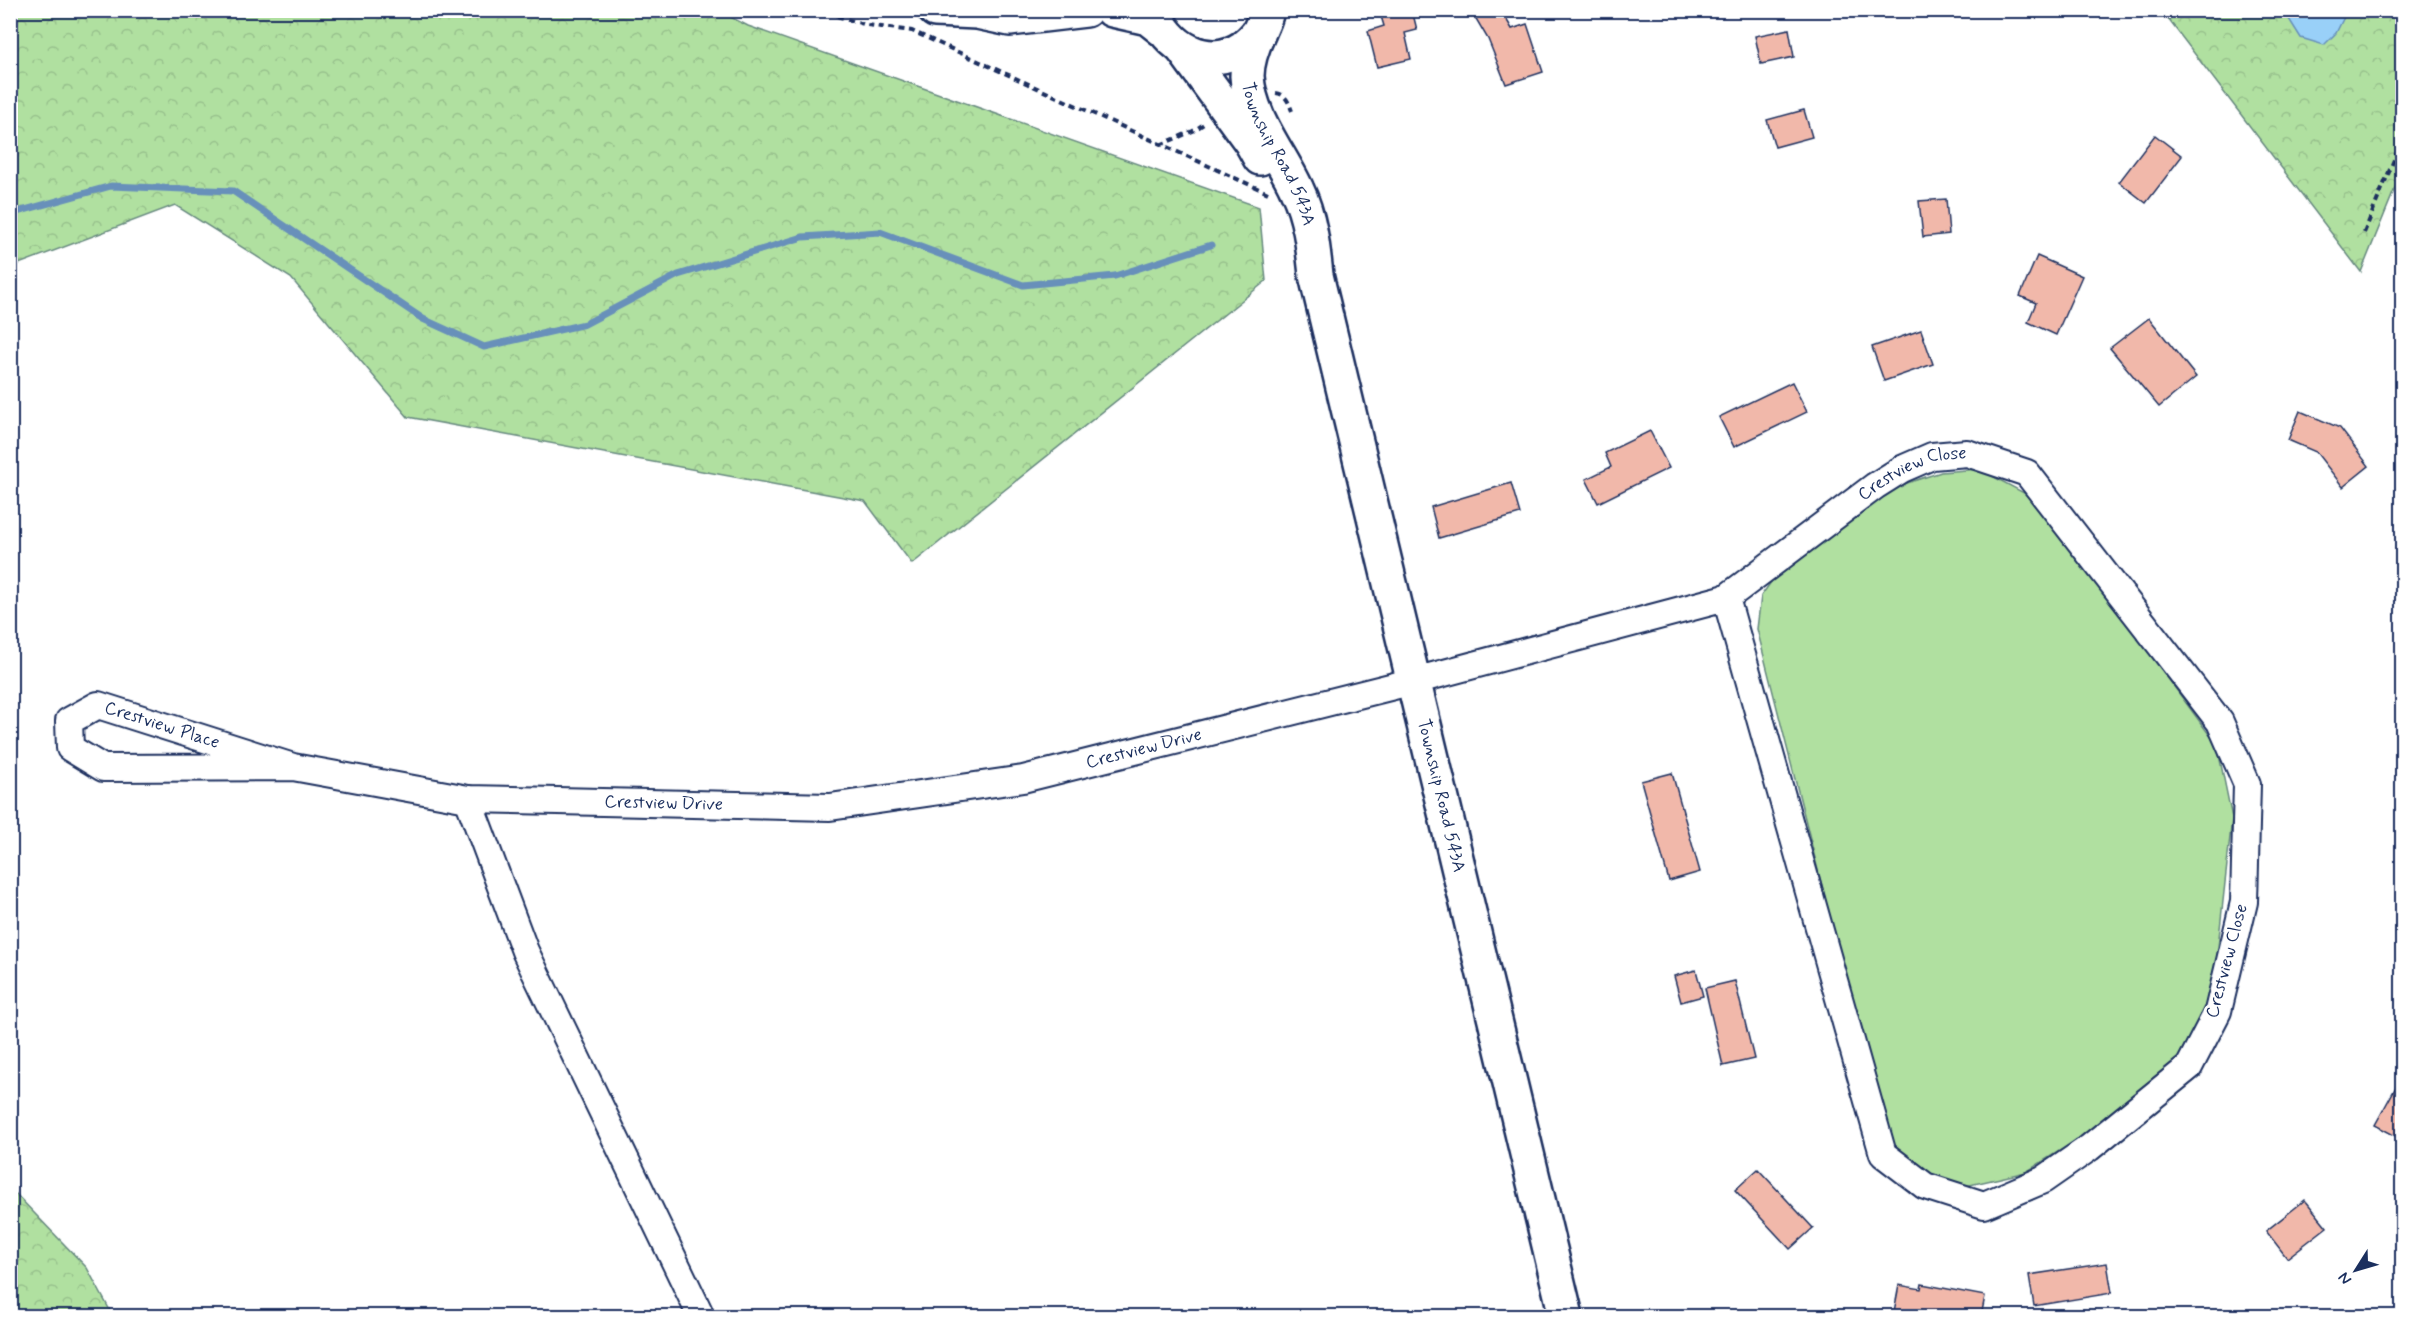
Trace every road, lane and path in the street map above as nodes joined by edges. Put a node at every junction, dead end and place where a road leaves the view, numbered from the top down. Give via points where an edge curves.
1 (817, 10) edge
2 (935, 10) edge
3 (1086, 10) edge
4 (1112, 10) edge
5 (979, 11) edge
6 (1266, 18) edge
7 (1166, 29) edge
8 (1211, 118) dead end
9 (2403, 140) edge
10 (1160, 145) junction
11 (1282, 199) junction
12 (2364, 233) dead end
13 (1316, 275) junction
14 (1726, 598) junction
15 (1414, 681) junction
16 (293, 767) junction
17 (468, 799) junction
18 (701, 1317) edge
19 (1566, 1317) edge

1 - 10 path via 867,25 912,31
2 - 5 main road
3 - 5 main road via 1010,19
4 - 7 main road via 1148,18
6 - 7 main road, Township Road 543A via 1245,46 1227,55 1209,57 1190,53
6 - 13 main road, Township Road 543A via 1247,77 1261,123 1298,190 1312,238
7 - 11 main road, Township Road 543A via 1251,142
8 - 10 path via 1193,132
9 - 12 path
10 - 11 path
11 - 13 main road, Township Road 543A
13 - 15 main road, Township Road 543A
14 - 14 street, Crestview Close via 1883,1154 1925,1186 1984,1204 2043,1180 2089,1149 2189,1067 2218,1011 2244,902 2247,784 2220,722 2027,473 1968,453 1932,456 1902,469
14 - 15 street, Crestview Close
15 - 17 street, Crestview Drive via 1023,779 830,807
15 - 19 main road, Township Road 543A
16 - 16 street, Crestview Place via 98,705 69,721 70,748 103,768
16 - 17 street, Crestview Place
17 - 18 street via 525,951

